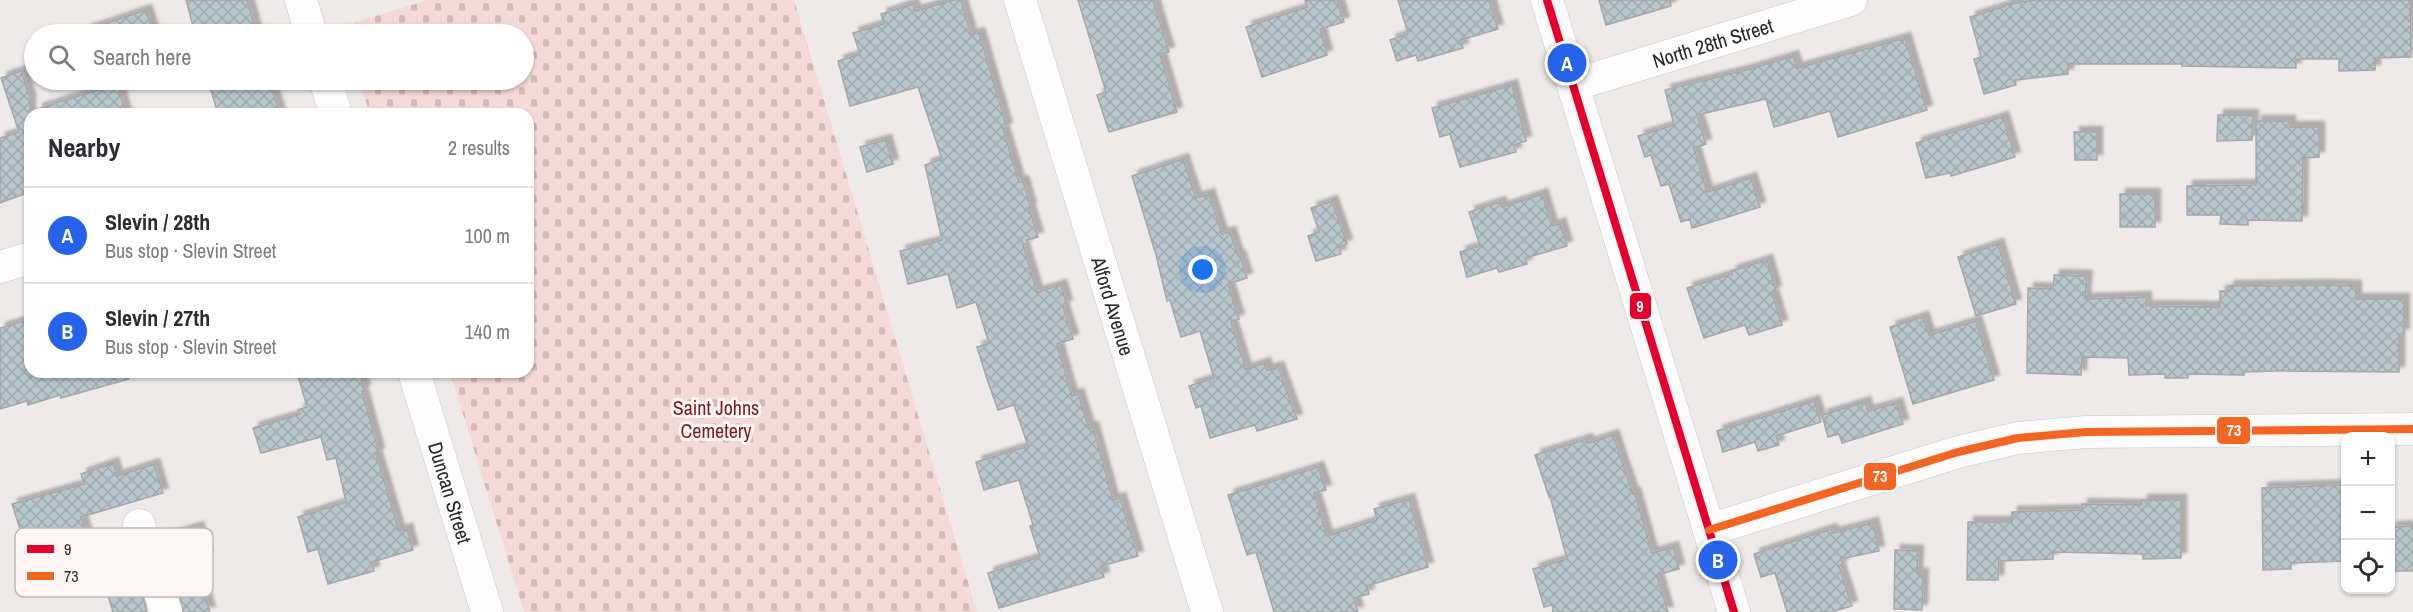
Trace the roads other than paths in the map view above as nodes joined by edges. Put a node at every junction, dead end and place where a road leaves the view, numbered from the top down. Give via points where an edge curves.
1 (301, 0) edge
2 (1020, 0) edge
3 (1547, 0) edge
4 (1851, 0) edge
5 (309, 24) edge
6 (1573, 85) junction
7 (328, 90) edge
8 (334, 108) edge
9 (24, 260) edge
10 (0, 267) edge
11 (416, 378) edge
12 (2413, 429) edge
13 (139, 525) dead end
14 (140, 528) edge
15 (1709, 530) junction
16 (161, 597) edge
17 (165, 612) edge
18 (487, 612) edge
19 (1206, 612) edge
20 (1734, 612) edge

1 - 5 street
2 - 19 street, Alford Avenue
3 - 6 street
4 - 6 street, North 28th Street
6 - 15 street
7 - 8 street
9 - 10 street
11 - 18 street, Duncan Street
12 - 15 street via 2086,432 2018,438 1958,452
13 - 14 street
15 - 20 street
16 - 17 street

